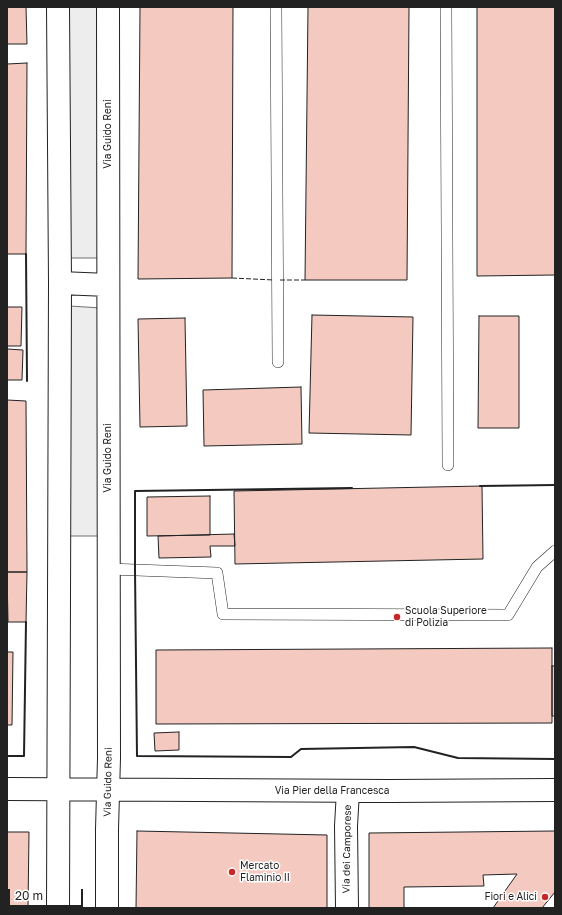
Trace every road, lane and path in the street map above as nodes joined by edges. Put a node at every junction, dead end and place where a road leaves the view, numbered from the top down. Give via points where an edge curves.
1 (58, 7) edge
2 (108, 7) edge
3 (276, 7) edge
4 (446, 7) edge
5 (60, 283) junction
6 (108, 285) junction
7 (278, 362) dead end
8 (448, 464) dead end
9 (555, 551) edge
10 (109, 569) junction
11 (7, 789) edge
12 (59, 789) junction
13 (109, 790) junction
14 (555, 790) edge
15 (348, 791) junction
16 (58, 908) edge
17 (107, 908) edge
18 (347, 908) edge

1 - 5 street
2 - 6 street, Via Guido Reni
3 - 7 lane
4 - 8 lane
5 - 6 street
5 - 12 street
6 - 10 street, Via Guido Reni
9 - 10 lane via 537,567 508,615 223,614 217,573
10 - 13 street, Via Guido Reni
11 - 12 street, Via Pier della Francesca
12 - 13 street, Via Pier della Francesca
12 - 16 street
13 - 15 street, Via Pier della Francesca
13 - 17 street, Via Guido Reni
14 - 15 street, Via Pier della Francesca
15 - 18 street, Via dei Camporese

